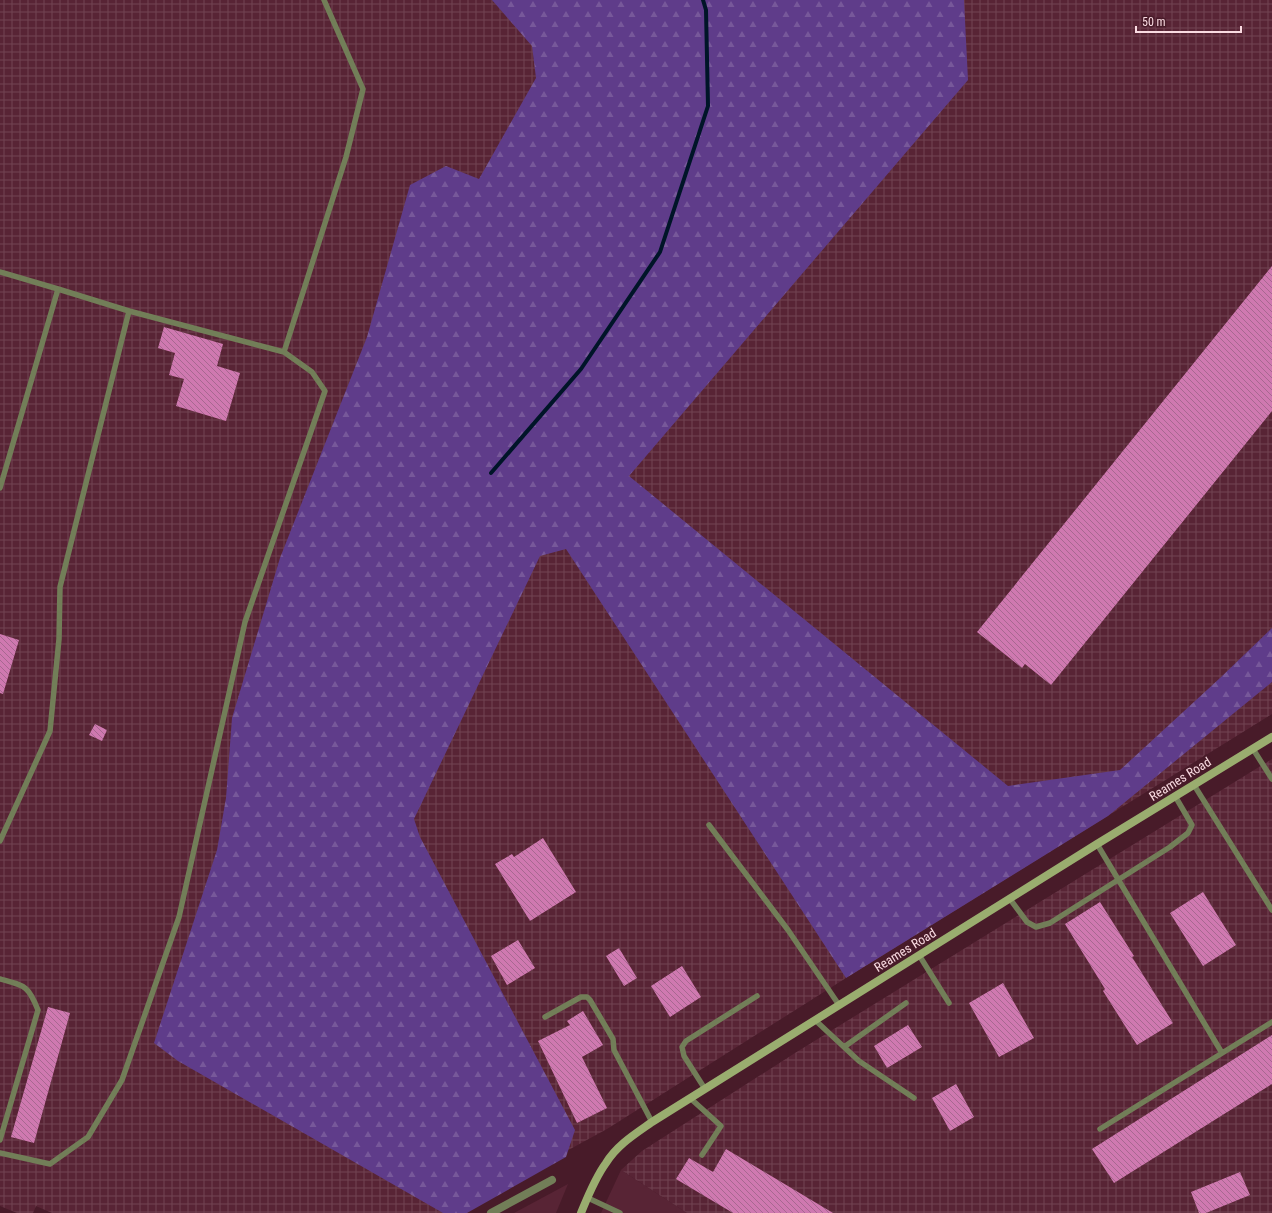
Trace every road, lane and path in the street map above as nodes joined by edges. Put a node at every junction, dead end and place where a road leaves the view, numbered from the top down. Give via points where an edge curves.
1 (324, 0) edge
2 (0, 272) edge
3 (58, 289) junction
4 (129, 311) junction
5 (284, 352) junction
6 (0, 488) edge
7 (1272, 737) edge
8 (1253, 749) junction
9 (1272, 778) edge
10 (1194, 785) junction
11 (1175, 796) junction
12 (709, 825) dead end
13 (0, 840) edge
14 (1097, 844) junction
15 (1117, 880) junction
16 (1010, 899) junction
17 (1272, 910) edge
18 (919, 955) junction
19 (0, 979) edge
20 (757, 996) dead end
21 (906, 1003) dead end
22 (949, 1004) dead end
23 (839, 1005) junction
24 (545, 1017) dead end
25 (815, 1020) junction
26 (1272, 1022) edge
27 (844, 1047) junction
28 (1222, 1053) junction
29 (705, 1089) junction
30 (690, 1098) junction
31 (914, 1098) dead end
32 (652, 1122) junction
33 (1100, 1129) dead end
34 (0, 1140) edge
35 (0, 1154) edge
36 (702, 1155) dead end
37 (552, 1180) dead end
38 (588, 1198) junction
39 (491, 1213) edge
40 (581, 1213) edge
41 (620, 1213) edge

1 - 5 lane via 363,89 346,157
2 - 3 lane
3 - 4 lane
3 - 6 lane
4 - 5 lane
4 - 13 lane via 60,587 59,639 50,731
5 - 35 lane via 312,372 325,391 245,622 179,917 122,1080 88,1137 50,1164
7 - 8 main road, Reames Road
8 - 9 lane
8 - 10 main road, Reames Road
10 - 11 main road, Reames Road
10 - 17 lane
11 - 14 main road, Reames Road
11 - 15 lane via 1192,825 1188,834
12 - 23 lane via 788,930
14 - 15 lane
14 - 16 main road, Reames Road
15 - 16 lane via 1050,923 1036,927 1027,922
15 - 28 lane
16 - 18 main road, Reames Road
18 - 22 lane
18 - 23 main road, Reames Road
19 - 34 lane via 21,985 32,994 38,1010
20 - 29 lane via 686,1041 682,1047 684,1056
21 - 27 lane
23 - 25 main road, Reames Road
24 - 32 lane via 581,997 590,1000 613,1040 614,1050
25 - 27 lane
25 - 29 main road, Reames Road
26 - 28 lane
27 - 31 lane via 859,1061
28 - 33 lane
29 - 30 main road, Reames Road
30 - 32 main road, Reames Road
30 - 36 lane via 721,1126
32 - 38 main road, Reames Road via 621,1145 606,1162
37 - 39 street
38 - 40 main road, Reames Road
38 - 41 lane

